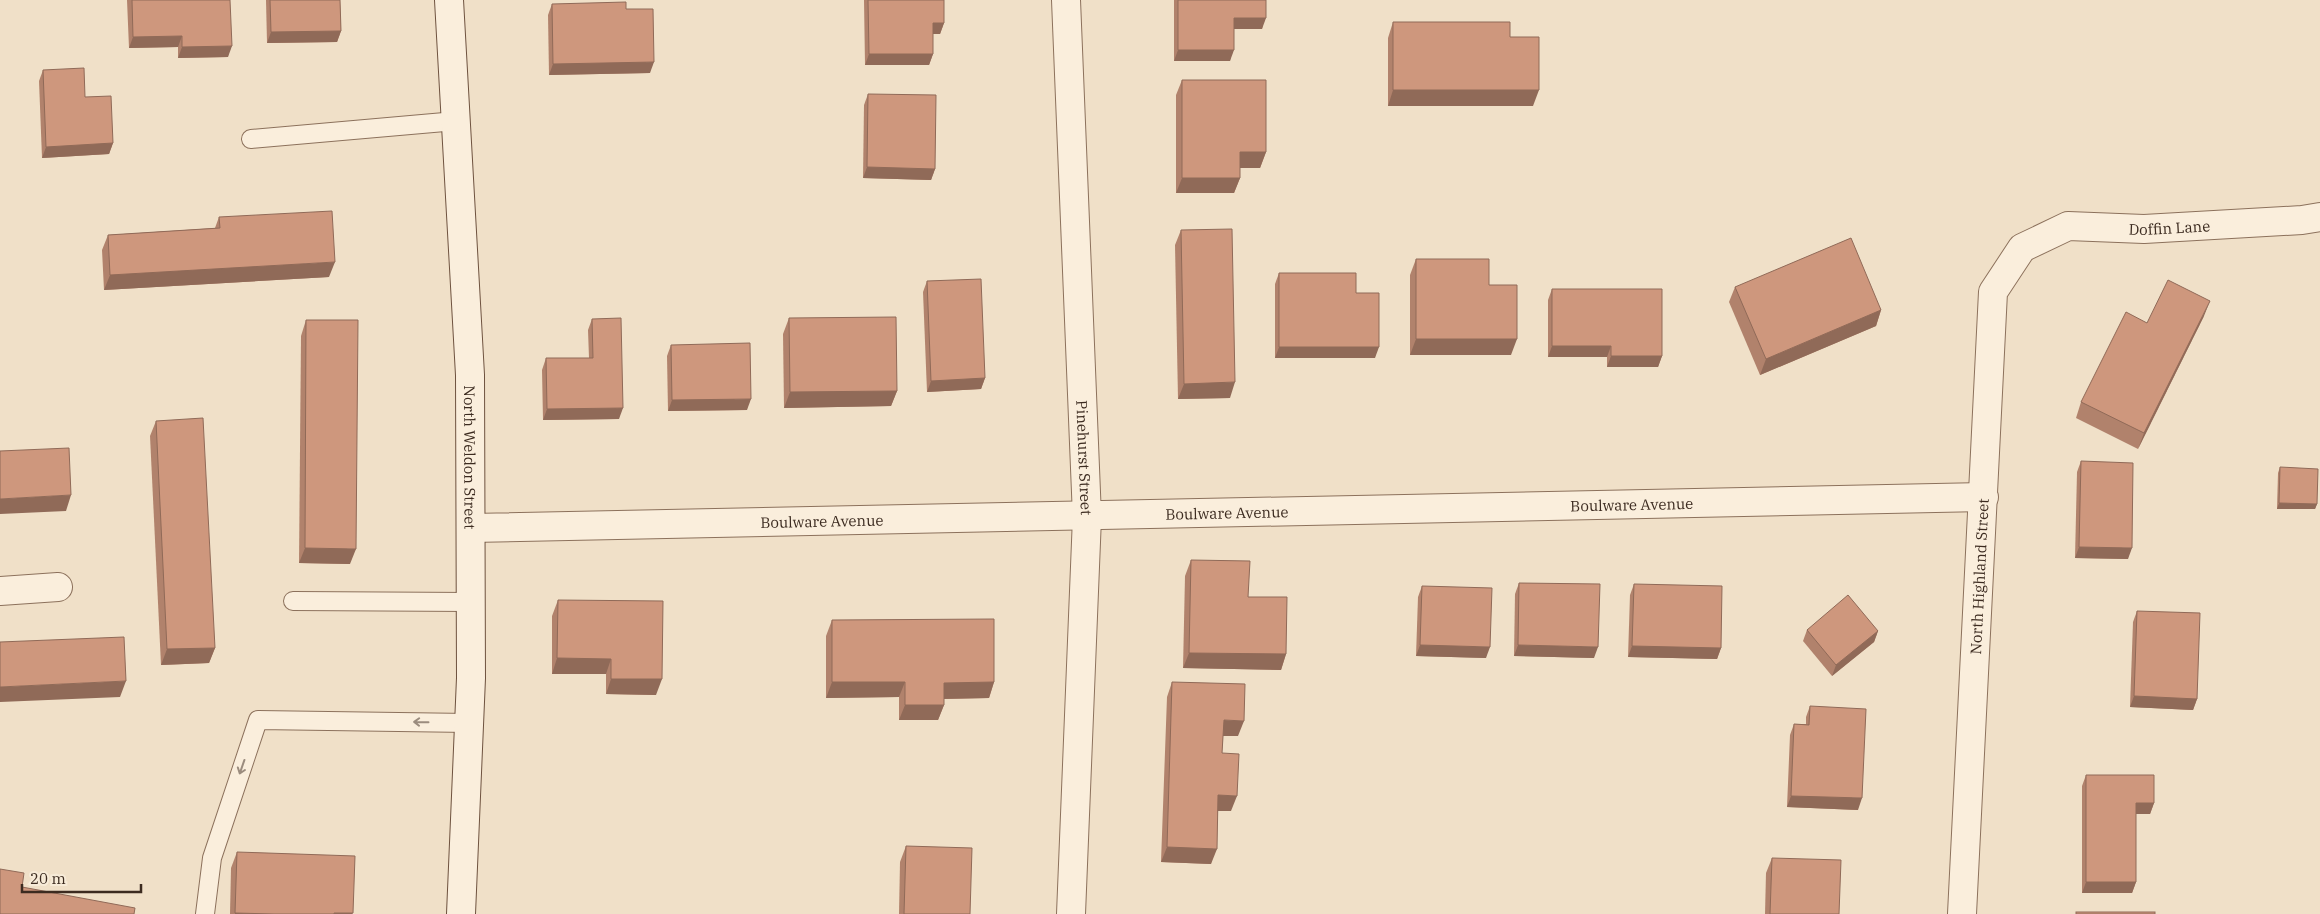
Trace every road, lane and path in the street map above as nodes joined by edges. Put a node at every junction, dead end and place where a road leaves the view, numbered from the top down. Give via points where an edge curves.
1 (449, 0) edge
2 (1066, 0) edge
3 (456, 122) junction
4 (251, 139) dead end
5 (2320, 216) edge
6 (2022, 248) joint
7 (1984, 498) junction
8 (1087, 517) junction
9 (471, 528) junction
10 (58, 587) dead end
11 (0, 591) edge
12 (294, 601) dead end
13 (472, 602) junction
14 (469, 723) junction
15 (205, 914) edge
16 (460, 914) edge
17 (1071, 914) edge
18 (1962, 914) edge

1 - 3 street, North Weldon Street
2 - 8 street, Pinehurst Street
3 - 4 lane
3 - 9 street, North Weldon Street via 470,376
5 - 6 street, Doffin Lane via 2302,220 2144,229 2068,226
6 - 7 street, North Highland Street via 1992,292
7 - 8 street, Boulware Avenue
7 - 18 street, North Highland Street
8 - 9 street, Boulware Avenue
8 - 17 street, Pinehurst Street
9 - 13 street, North Weldon Street
10 - 11 street
12 - 13 lane
13 - 14 street, North Weldon Street
14 -> 15 lane via 258,720 212,858
14 - 16 street, North Weldon Street

